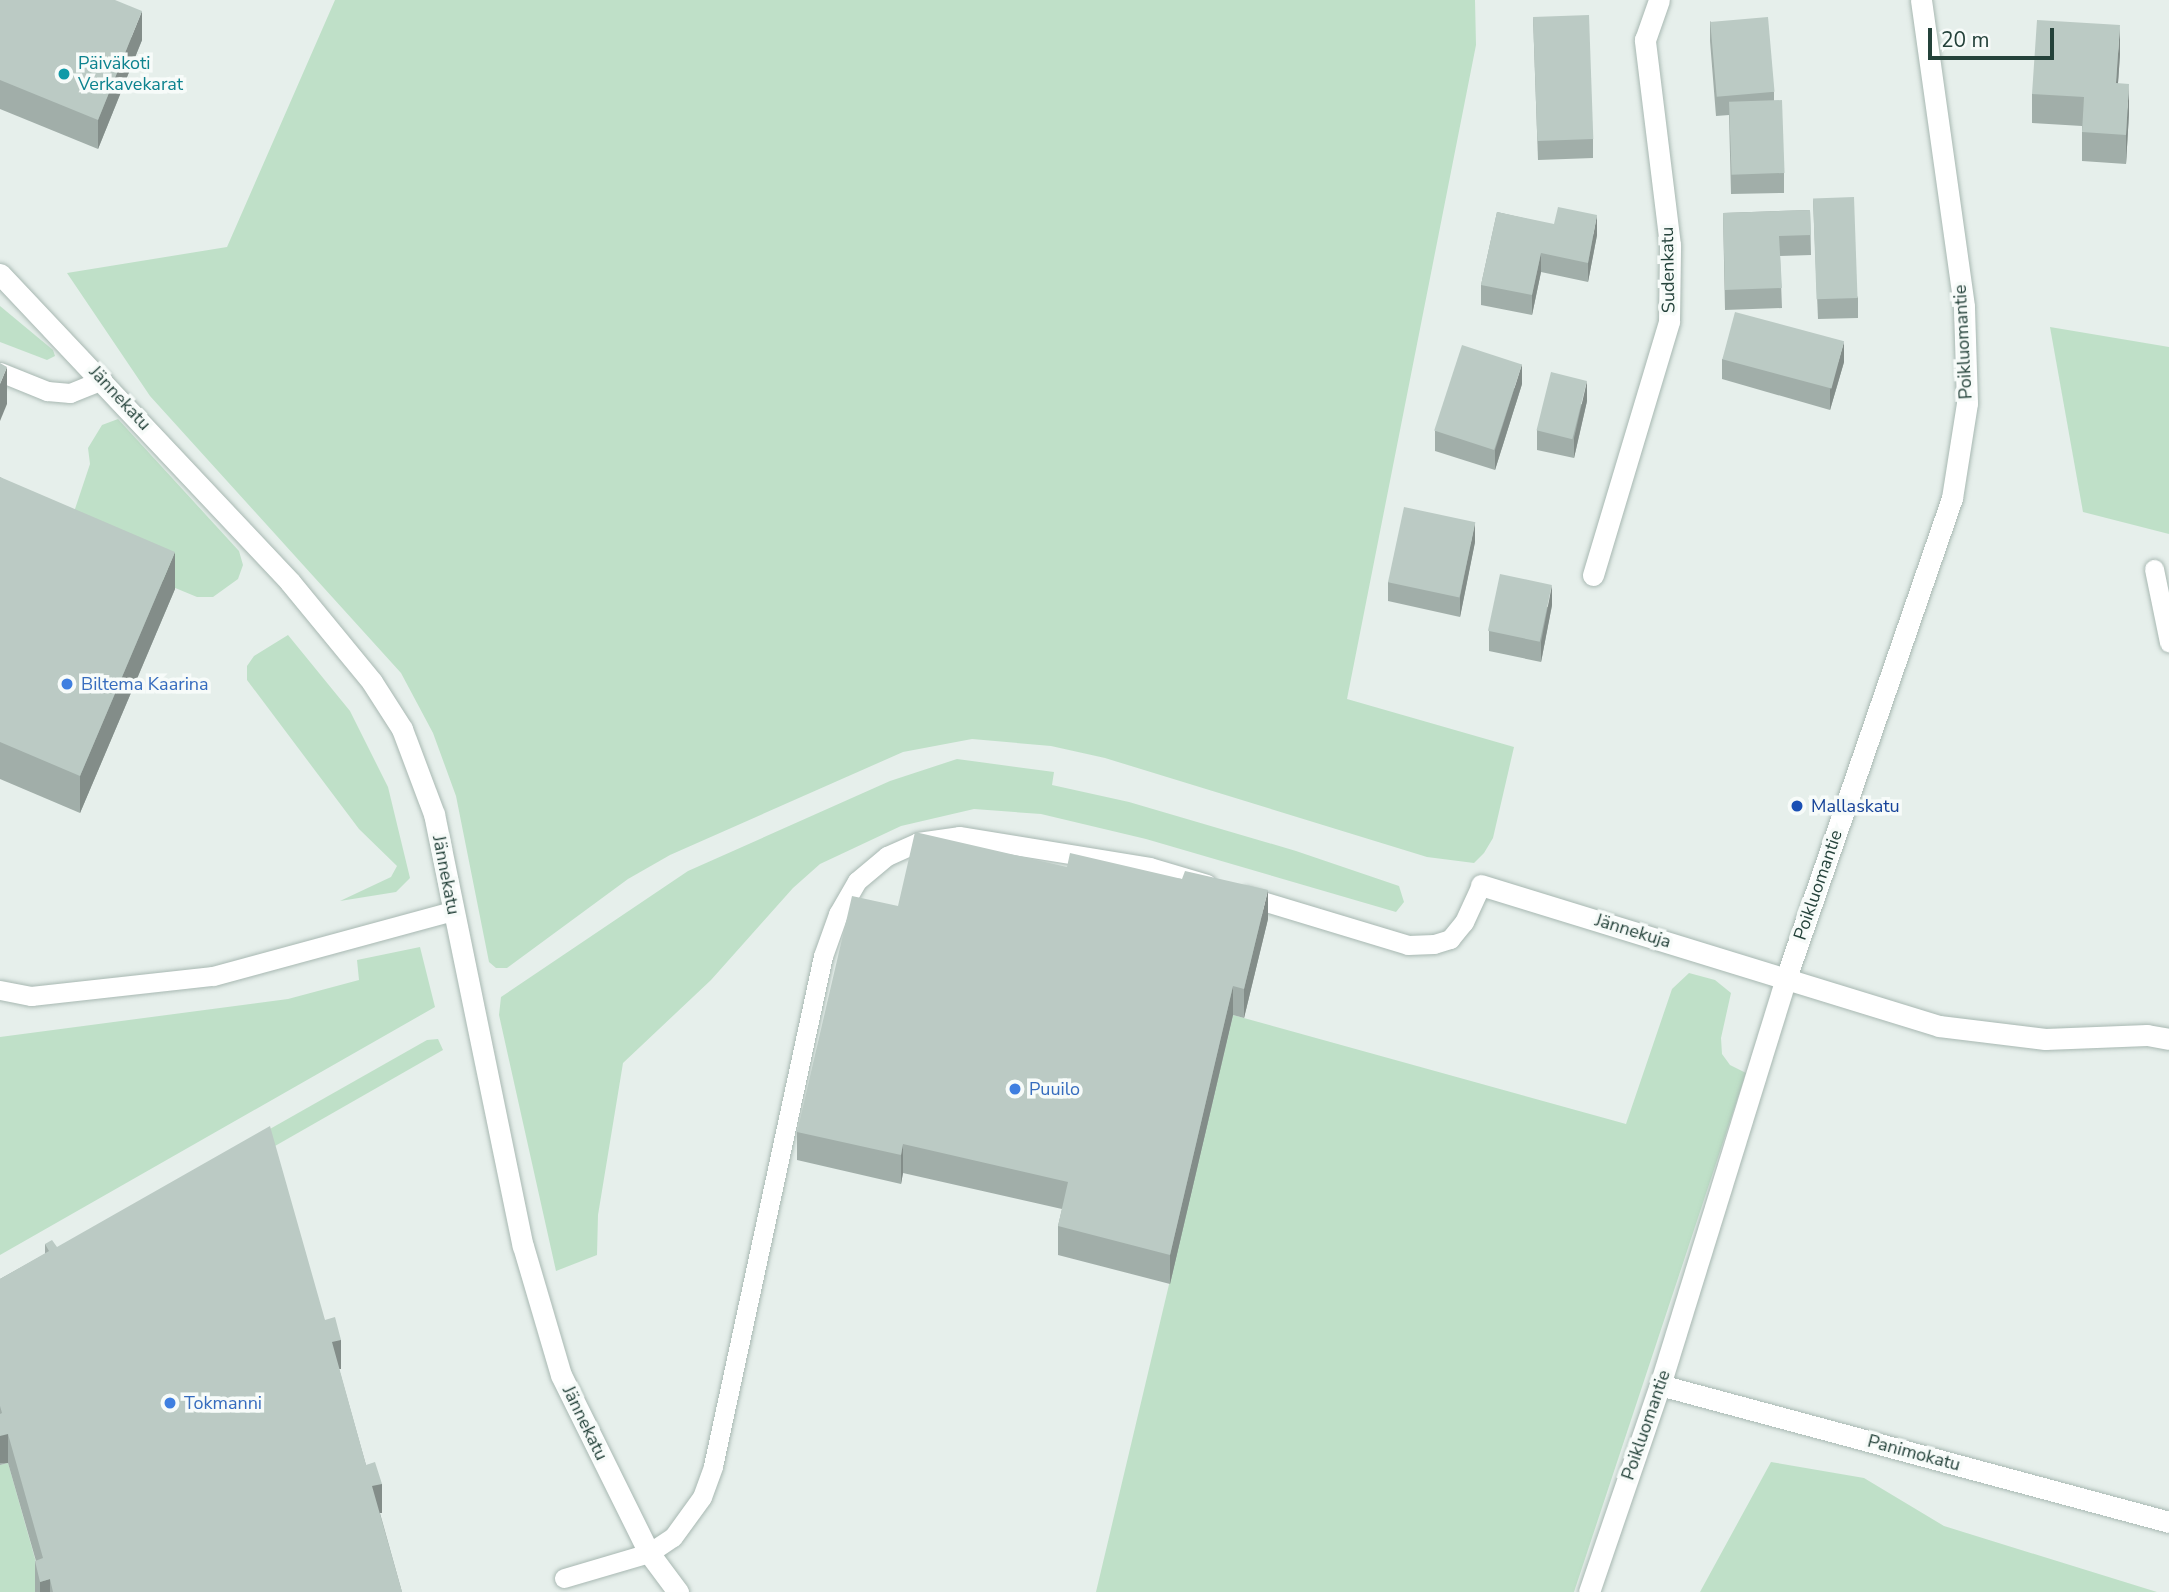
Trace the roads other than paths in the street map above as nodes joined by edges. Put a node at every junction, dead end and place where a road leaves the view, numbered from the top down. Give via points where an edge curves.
1 (1659, 0) edge
2 (1921, 0) edge
3 (0, 274) edge
4 (0, 372) edge
5 (103, 380) junction
6 (2154, 569) dead end
7 (1593, 575) dead end
8 (2169, 642) edge
9 (1481, 886) joint
10 (453, 911) junction
11 (1786, 978) junction
12 (0, 990) edge
13 (2169, 1039) edge
14 (1660, 1385) junction
15 (2169, 1522) edge
16 (649, 1553) junction
17 (564, 1578) dead end
18 (678, 1592) edge
19 (1589, 1592) edge

1 - 7 street, Sudenkatu via 1644,40 1670,245 1669,321
2 - 11 street, Poikluomantie via 1964,306 1967,404 1952,498 1924,587
3 - 5 street, Jännekatu
4 - 5 lane via 47,391 70,393
5 - 10 street, Jännekatu via 290,582 372,682 402,729 421,771
6 - 8 lane
9 - 11 street, Jännekuja
9 - 16 lane via 1450,939 1408,944 1150,867 1031,844 960,836 918,842 887,856 857,881 838,914 823,956 713,1466 692,1517
10 - 12 lane via 213,976 31,996
10 - 16 street, Jännekatu via 523,1246 561,1375
11 - 13 street via 1850,1002 1939,1026 2045,1039 2147,1035
11 - 14 street, Poikluomantie
14 - 15 street, Panimokatu
14 - 19 street, Poikluomantie
16 - 17 lane
16 - 18 street, Jännekatu

